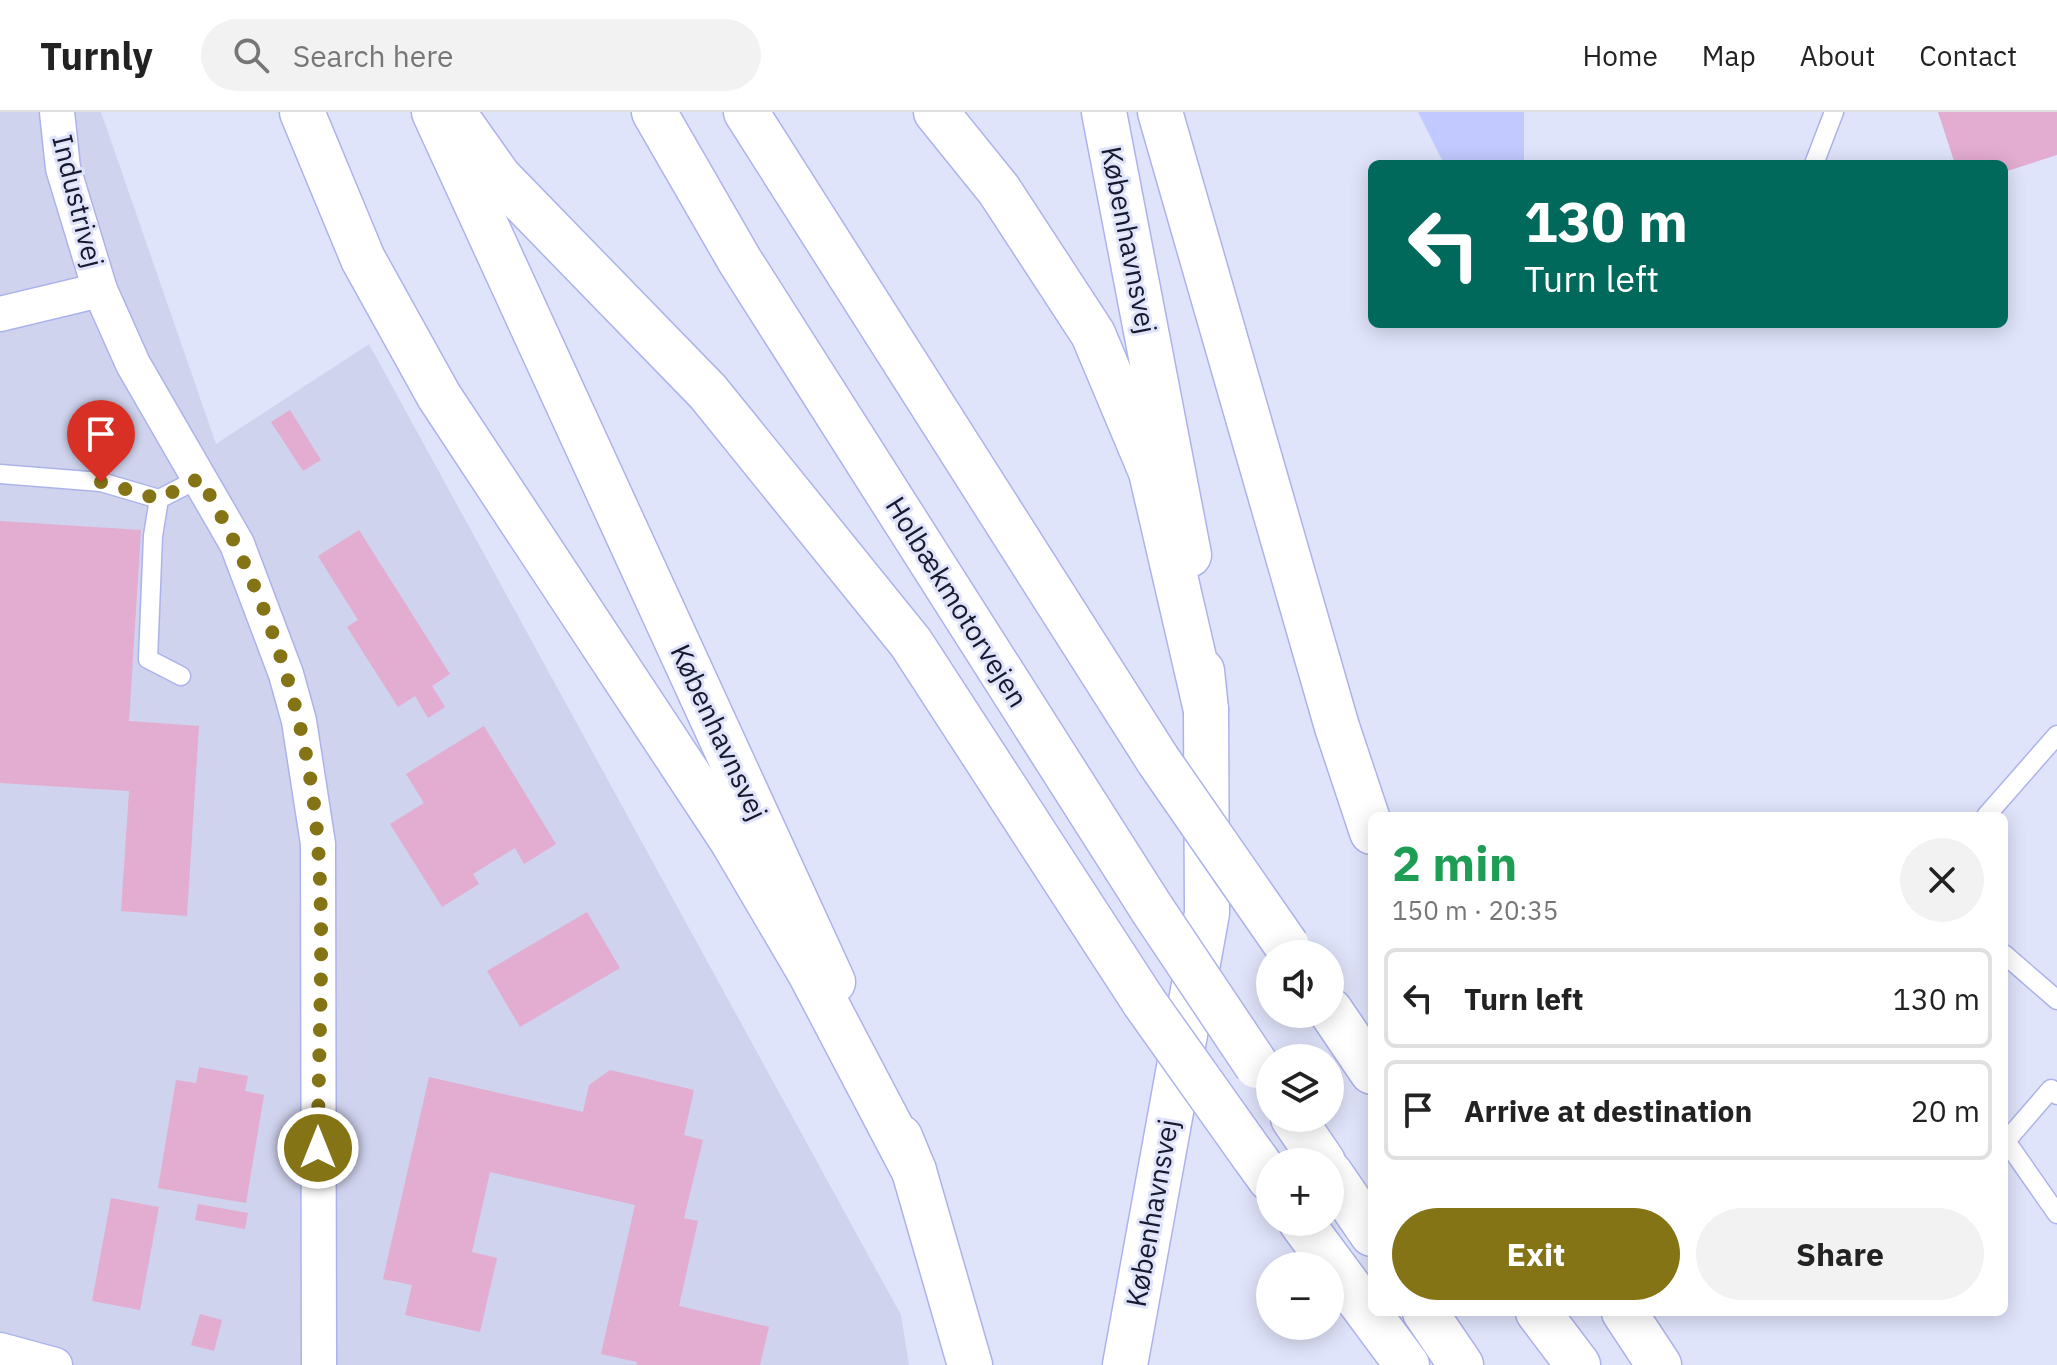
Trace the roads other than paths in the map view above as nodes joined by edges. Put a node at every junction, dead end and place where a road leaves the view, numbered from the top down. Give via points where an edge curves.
1 (57, 112) edge
2 (302, 112) edge
3 (434, 112) edge
4 (453, 112) edge
5 (654, 112) edge
6 (746, 112) edge
7 (936, 112) edge
8 (1104, 112) edge
9 (1160, 112) edge
10 (1834, 112) edge
11 (1816, 160) edge
12 (100, 290) junction
13 (0, 314) edge
14 (0, 474) edge
15 (200, 478) junction
16 (159, 499) junction
17 (181, 676) dead end
18 (1206, 710) junction
19 (2057, 735) edge
20 (1990, 812) edge
21 (1368, 820) edge
22 (1282, 940) edge
23 (2008, 957) edge
24 (2057, 1000) edge
25 (1342, 1028) edge
26 (1256, 1064) edge
27 (1368, 1066) edge
28 (2057, 1095) edge
29 (2008, 1139) edge
30 (2008, 1144) edge
31 (1256, 1160) edge
32 (914, 1171) junction
33 (1344, 1193) edge
34 (2056, 1211) edge
35 (1368, 1228) edge
36 (1311, 1236) edge
37 (1368, 1312) edge
38 (1371, 1316) edge
39 (1428, 1316) edge
40 (1541, 1316) edge
41 (1627, 1316) edge
42 (0, 1350) edge
43 (55, 1365) edge
44 (319, 1365) edge
45 (970, 1365) edge
46 (1125, 1365) edge
47 (1407, 1365) edge
48 (1461, 1365) edge
49 (1578, 1365) edge
50 (1659, 1365) edge

1 - 12 street, Industrivej via 63,168
2 - 32 main road via 363,259 439,396 733,842 810,973
3 - 32 main road, Københavnsvej via 797,899
4 - 31 main road, bridge via 499,177 708,392 911,643 1144,1002
5 - 26 main road, Holbækmotorvejen, bridge via 740,261
6 - 22 main road, bridge via 1158,760
7 - 18 main road via 999,190 1093,334 1151,472
8 - 18 main road, Københavnsvej via 1187,534
9 - 21 main road
10 - 11 lane
12 - 13 street, Industrivej
12 - 15 street, Industrivej via 133,364
14 - 16 lane via 101,482
15 - 16 lane
15 - 44 street, Industrivej via 242,556 286,674 299,721 318,844
16 - 17 lane via 148,659
18 - 46 main road, Københavnsvej via 1207,913
19 - 20 lane
23 - 24 lane
25 - 27 main road
28 - 29 lane via 2051,1089
30 - 34 lane
32 - 45 main road, Københavnsvej
33 - 35 main road
36 - 37 main road
38 - 47 main road
39 - 48 main road
40 - 49 main road
41 - 50 main road
42 - 43 street

